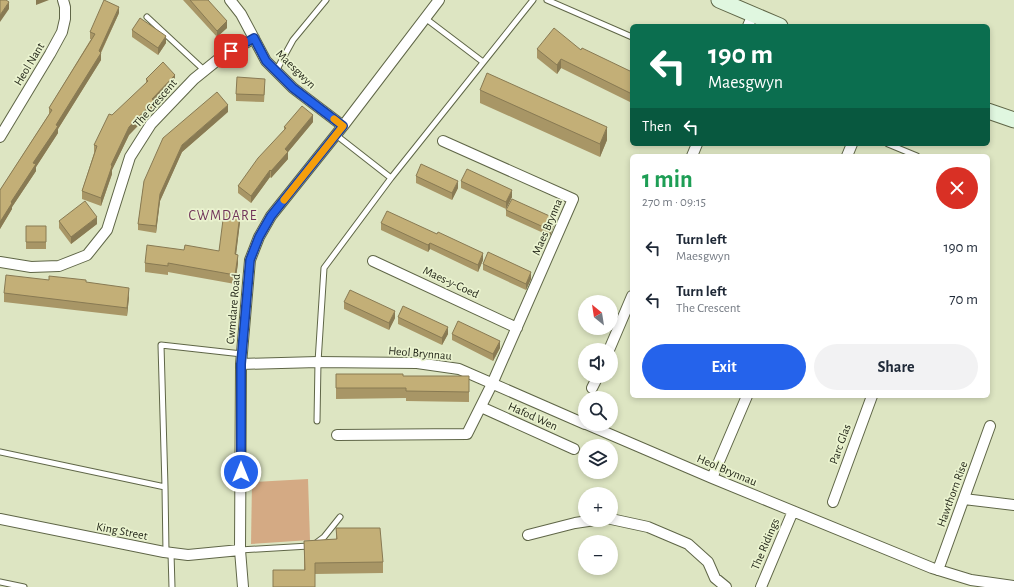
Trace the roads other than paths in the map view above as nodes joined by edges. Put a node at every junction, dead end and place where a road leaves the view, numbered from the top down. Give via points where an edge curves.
1 (63, 0) edge
2 (230, 0) edge
3 (326, 0) edge
4 (439, 0) edge
5 (533, 0) edge
6 (547, 0) edge
7 (719, 0) edge
8 (147, 17) dead end
9 (426, 18) junction
10 (750, 20) edge
11 (770, 24) edge
12 (630, 36) edge
13 (254, 38) junction
14 (483, 62) junction
15 (204, 70) junction
16 (276, 71) junction
17 (990, 112) edge
18 (1014, 120) edge
19 (343, 126) junction
20 (336, 135) junction
21 (0, 137) edge
22 (443, 141) dead end
23 (893, 146) edge
24 (912, 154) edge
25 (391, 178) junction
26 (373, 261) dead end
27 (0, 262) edge
28 (630, 301) edge
29 (517, 328) junction
30 (612, 343) edge
31 (242, 359) junction
32 (318, 362) junction
33 (594, 383) edge
34 (492, 384) junction
35 (592, 388) dead end
36 (746, 398) edge
37 (871, 398) edge
38 (481, 407) junction
39 (317, 421) dead end
40 (578, 421) edge
41 (990, 426) dead end
42 (602, 431) edge
43 (337, 435) dead end
44 (574, 449) dead end
45 (0, 452) edge
46 (712, 478) junction
47 (165, 486) junction
48 (964, 499) junction
49 (833, 502) dead end
50 (1014, 505) edge
51 (793, 511) junction
52 (340, 517) dead end
53 (0, 519) edge
54 (618, 521) edge
55 (578, 523) edge
56 (528, 535) dead end
57 (240, 550) junction
58 (168, 553) junction
59 (938, 570) junction
60 (0, 582) edge
61 (1014, 586) edge
62 (24, 587) edge
63 (172, 587) edge
64 (243, 587) edge
65 (726, 587) edge
66 (761, 587) edge

1 - 21 street, Heol Nant via 65,19 62,32
2 - 13 street, Maesgwyn
3 - 16 lane via 293,40
4 - 9 street, Cwmdare Road
5 - 14 lane
6 - 12 lane
7 - 10 street
8 - 15 lane
9 - 14 lane
9 - 19 street, Cwmdare Road
10 - 11 street
13 - 15 street, The Crescent
13 - 16 street, Maesgwyn via 266,61
14 - 25 lane
15 - 27 street, The Crescent via 151,124 130,157 107,230 88,255 59,266 31,267
16 - 19 street, Maesgwyn via 293,88
17 - 18 street
19 - 20 street, Cwmdare Road
20 - 25 lane
20 - 31 street, Cwmdare Road via 271,216 259,237 250,260
22 - 29 street, Maes Brynna via 573,199
23 - 24 lane
25 - 32 lane via 324,268
26 - 29 street, Maes-y-Coed
28 - 30 street
29 - 34 street
31 - 32 street, Heol Brynnau
31 - 47 lane via 160,345
31 - 57 street, Cwmdare Road
32 - 34 street, Heol Brynnau via 417,363 459,369
32 - 39 lane
33 - 35 street
34 - 38 street
34 - 40 street, Heol Brynnau
36 - 46 street
37 - 49 street, Parc Glas
38 - 43 street via 467,434
38 - 44 street, Hafod Wen
41 - 48 street, Hawthorn Rise
42 - 46 street, Heol Brynnau
45 - 47 lane
46 - 51 street, Heol Brynnau
47 - 58 lane
48 - 50 street
48 - 59 street, Hawthorn Rise
51 - 59 street, Heol Brynnau
51 - 66 street, The Ridings
52 - 57 lane via 313,546
53 - 58 street, King Street
54 - 65 street via 648,527 688,544 708,562 714,578
55 - 56 street
57 - 58 street, King Street via 188,555
57 - 64 street, Cwmdare Road
58 - 63 lane
59 - 61 street, Heol Brynnau via 971,580
60 - 62 lane

